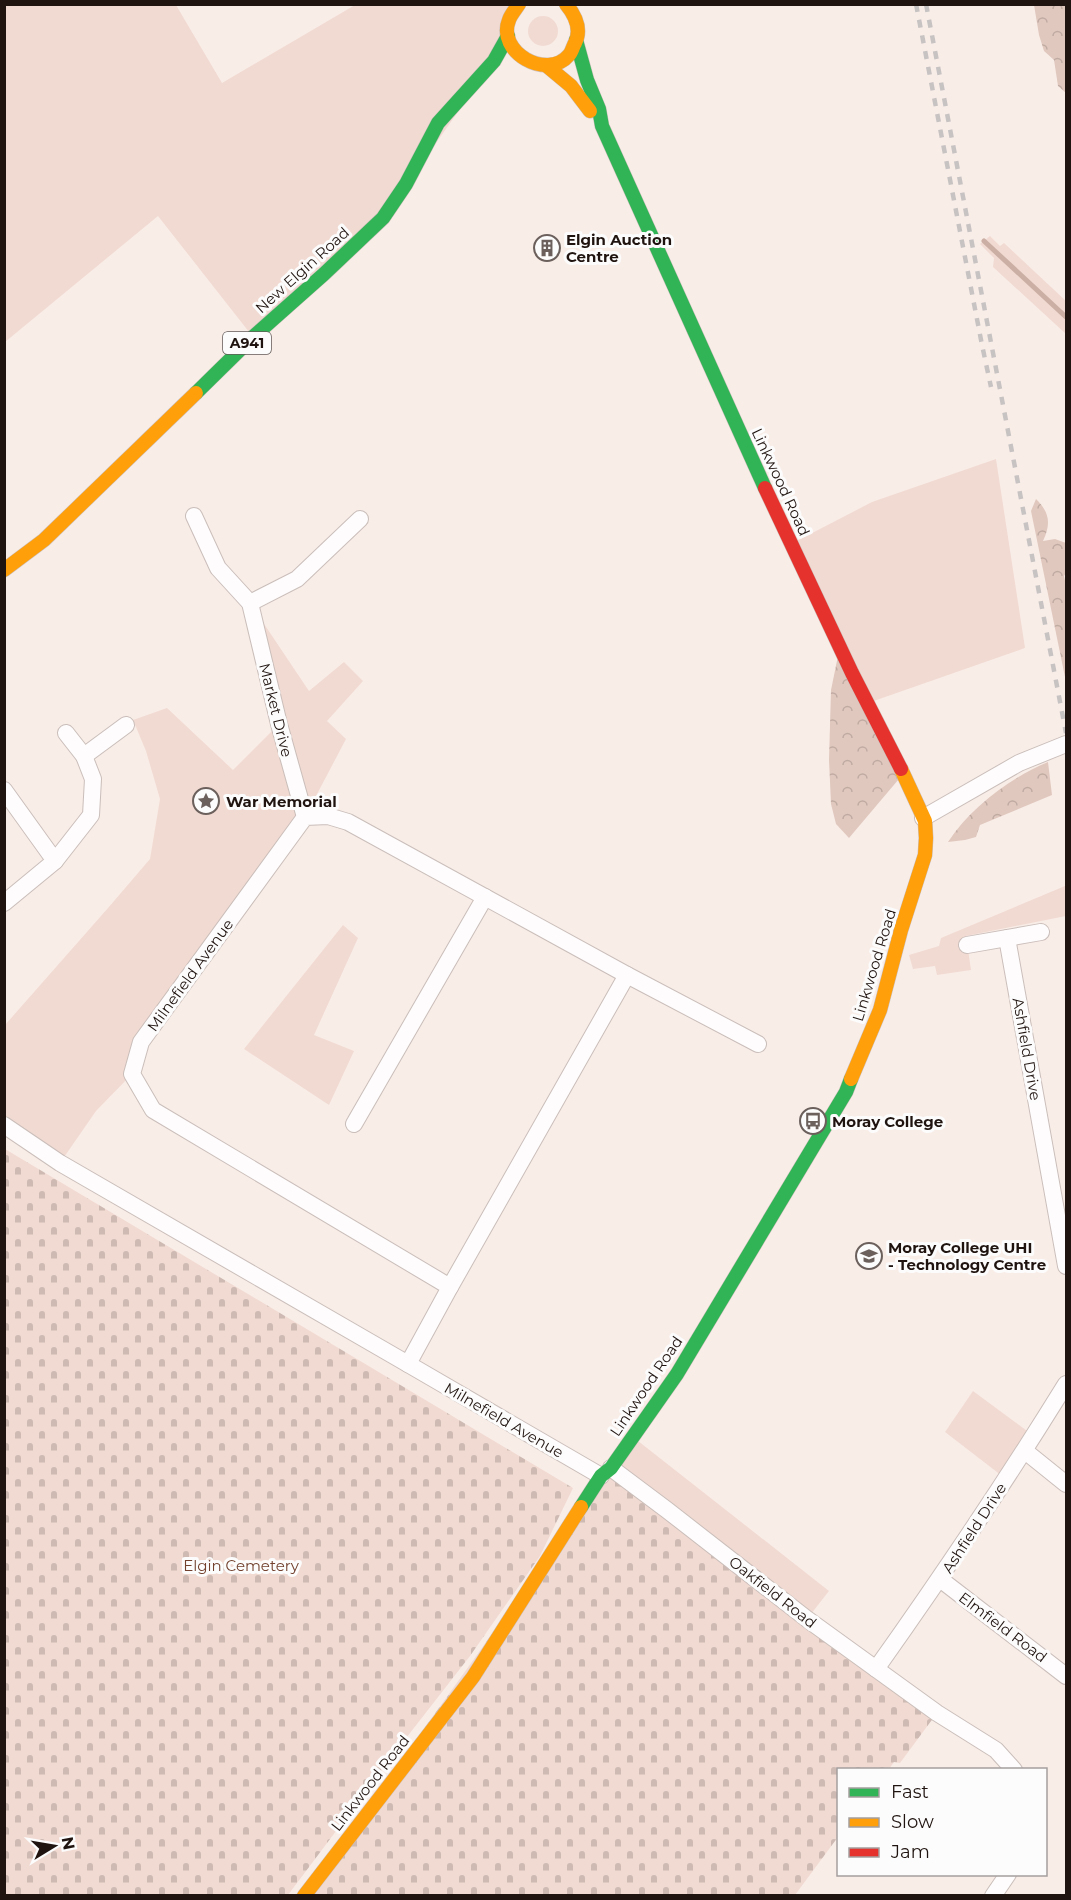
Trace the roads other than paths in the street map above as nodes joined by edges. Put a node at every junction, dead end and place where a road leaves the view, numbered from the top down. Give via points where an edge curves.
1 (508, 4) edge
2 (519, 4) edge
3 (566, 4) edge
4 (587, 14) dead end
5 (509, 21) junction
6 (508, 36) junction
7 (577, 36) junction
8 (540, 65) junction
9 (513, 70) dead end
10 (496, 78) dead end
11 (463, 95) junction
12 (602, 126) junction
13 (194, 516) dead end
14 (360, 519) dead end
15 (4, 570) edge
16 (250, 603) junction
17 (126, 725) dead end
18 (66, 733) dead end
19 (1066, 744) edge
20 (84, 756) junction
21 (4, 790) edge
22 (305, 817) junction
23 (923, 818) junction
24 (56, 861) junction
25 (484, 897) junction
26 (4, 903) edge
27 (1041, 932) dead end
28 (1007, 938) junction
29 (967, 945) dead end
30 (627, 975) junction
31 (758, 1044) dead end
32 (354, 1124) dead end
33 (4, 1125) edge
34 (1066, 1266) edge
35 (450, 1287) junction
36 (408, 1364) junction
37 (1066, 1384) edge
38 (1025, 1451) junction
39 (606, 1472) junction
40 (1066, 1484) edge
41 (940, 1579) junction
42 (876, 1670) junction
43 (1066, 1676) edge
44 (1012, 1768) edge
45 (1007, 1876) edge
46 (304, 1896) edge
47 (993, 1896) edge

1 - 5 street
2 - 5 street
3 - 7 street, Linkwood Road via 575,16
4 - 7 street
5 - 6 street
6 - 8 street, Linkwood Road via 518,56
6 - 11 street, New Elgin Road / A941 via 494,61
7 - 8 street via 573,49 563,59
7 - 12 street, Linkwood Road
8 - 9 street
8 - 12 street, Linkwood Road via 569,82
10 - 11 street, New Elgin Road / A941
11 - 15 street, New Elgin Road / A941 via 438,123 383,218 253,337 44,540
12 - 23 street, Linkwood Road via 791,544
13 - 16 street, Market Drive via 219,568
14 - 16 street via 297,579
16 - 22 street, Market Drive
17 - 20 street
18 - 20 street
19 - 23 street via 1019,763
20 - 24 street via 93,779 90,815
21 - 24 street
22 - 25 street via 328,816 348,822
22 - 35 street, Milnefield Avenue via 141,1042 132,1074 153,1110
23 - 39 street, Linkwood Road via 924,861 880,1010 846,1092 677,1374
24 - 26 street
25 - 30 street
25 - 32 street
27 - 28 street
28 - 29 street
28 - 34 street, Ashfield Drive
30 - 31 street
30 - 35 street
33 - 36 street, Milnefield Avenue via 60,1163
35 - 36 street
36 - 39 street, Milnefield Avenue
37 - 38 street, Ashfield Drive
38 - 40 street
38 - 41 street, Ashfield Drive
39 - 42 street, Oakfield Road via 668,1510
39 - 46 street, Linkwood Road via 473,1677
41 - 42 street, Ashfield Drive
41 - 43 street, Elmfield Road
42 - 44 street, Oakfield Road via 996,1750
45 - 47 street

